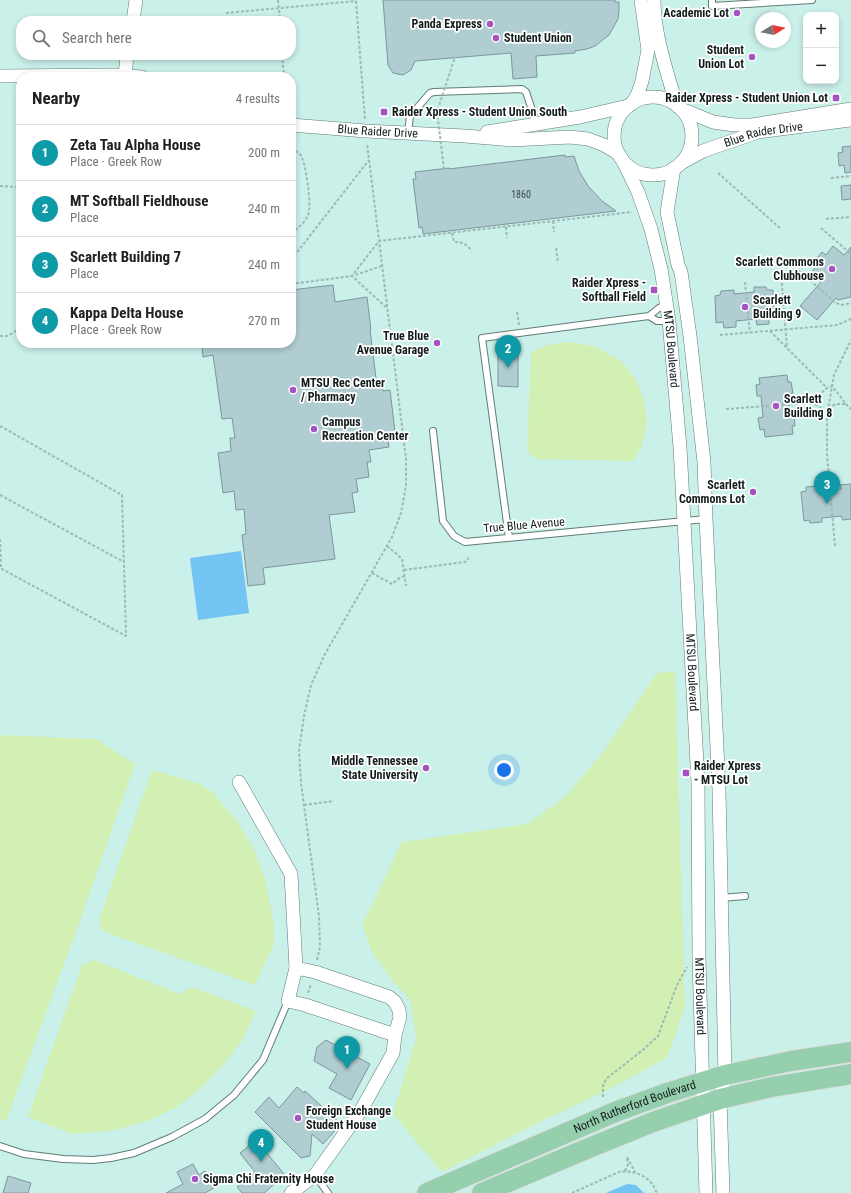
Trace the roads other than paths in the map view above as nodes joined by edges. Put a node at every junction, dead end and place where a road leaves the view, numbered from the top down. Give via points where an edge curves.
1 (136, 0) edge
2 (641, 0) edge
3 (654, 0) edge
4 (712, 0) edge
5 (812, 0) edge
6 (134, 16) edge
7 (127, 60) edge
8 (125, 72) edge
9 (0, 76) edge
10 (16, 76) edge
11 (630, 105) junction
12 (679, 108) junction
13 (851, 109) edge
14 (851, 120) edge
15 (296, 125) edge
16 (537, 125) junction
17 (408, 133) junction
18 (465, 136) junction
19 (620, 157) junction
20 (677, 166) junction
21 (666, 305) junction
22 (649, 316) junction
23 (668, 321) junction
24 (433, 431) dead end
25 (706, 519) junction
26 (684, 521) junction
27 (510, 538) junction
28 (239, 782) dead end
29 (745, 896) dead end
30 (721, 898) junction
31 (296, 968) junction
32 (288, 1001) junction
33 (395, 1035) junction
34 (851, 1052) edge
35 (851, 1074) edge
36 (725, 1075) junction
37 (702, 1082) junction
38 (712, 1102) junction
39 (0, 1146) edge
40 (315, 1175) junction
41 (291, 1193) edge
42 (328, 1193) edge
43 (428, 1193) edge
44 (482, 1193) edge
45 (706, 1193) edge
46 (723, 1193) edge

1 - 6 street
2 - 11 street via 648,50 642,81
3 - 12 street via 662,54
4 - 5 lane via 712,6
7 - 8 street
9 - 10 street
11 - 12 street via 650,97 672,102
11 - 16 street, Blue Raider Drive
11 - 19 street via 620,114 614,132 614,142
12 - 13 street, Blue Raider Drive via 713,122 752,126
12 - 20 street via 688,119 691,143 687,155
14 - 20 street, Blue Raider Drive via 758,132 702,152
15 - 17 street, Blue Raider Drive
16 - 17 lane via 526,92 522,89 434,92 430,93 410,116
16 - 18 street, Blue Raider Drive
17 - 18 street, Blue Raider Drive
18 - 19 street, Blue Raider Drive via 512,140 582,138 604,145
19 - 20 street via 643,174 656,175
19 - 21 street, MTSU Boulevard via 638,192 651,229 661,269
20 - 25 street, MTSU Boulevard via 667,212 681,272 690,336 704,462
21 - 22 lane
21 - 23 street, MTSU Boulevard
22 - 23 lane via 657,321
22 - 27 lane via 482,338
23 - 26 street, MTSU Boulevard
24 - 27 lane, True Blue Avenue via 443,521 454,536 465,542
25 - 26 lane, True Blue Avenue
25 - 30 street, MTSU Boulevard via 719,790
26 - 27 lane, True Blue Avenue
26 - 37 street, MTSU Boulevard via 698,783
28 - 31 street via 291,874
29 - 30 lane
30 - 36 street, MTSU Boulevard
31 - 32 street
31 - 33 street via 315,972 395,1002 400,1017
32 - 33 street
32 - 39 lane via 263,1060 234,1095 205,1118 172,1137 134,1153 93,1160 24,1154
33 - 40 street via 393,1053 360,1112
34 - 36 main road, North Rutherford Boulevard
35 - 38 main road, North Rutherford Boulevard via 772,1087
36 - 37 main road, North Rutherford Boulevard
36 - 38 street, MTSU Boulevard
37 - 38 street, MTSU Boulevard
37 - 43 main road, North Rutherford Boulevard via 615,1112
38 - 44 main road, North Rutherford Boulevard via 647,1124
38 - 45 street, MTSU Boulevard
38 - 46 street, MTSU Boulevard
40 - 41 street
40 - 42 lane

